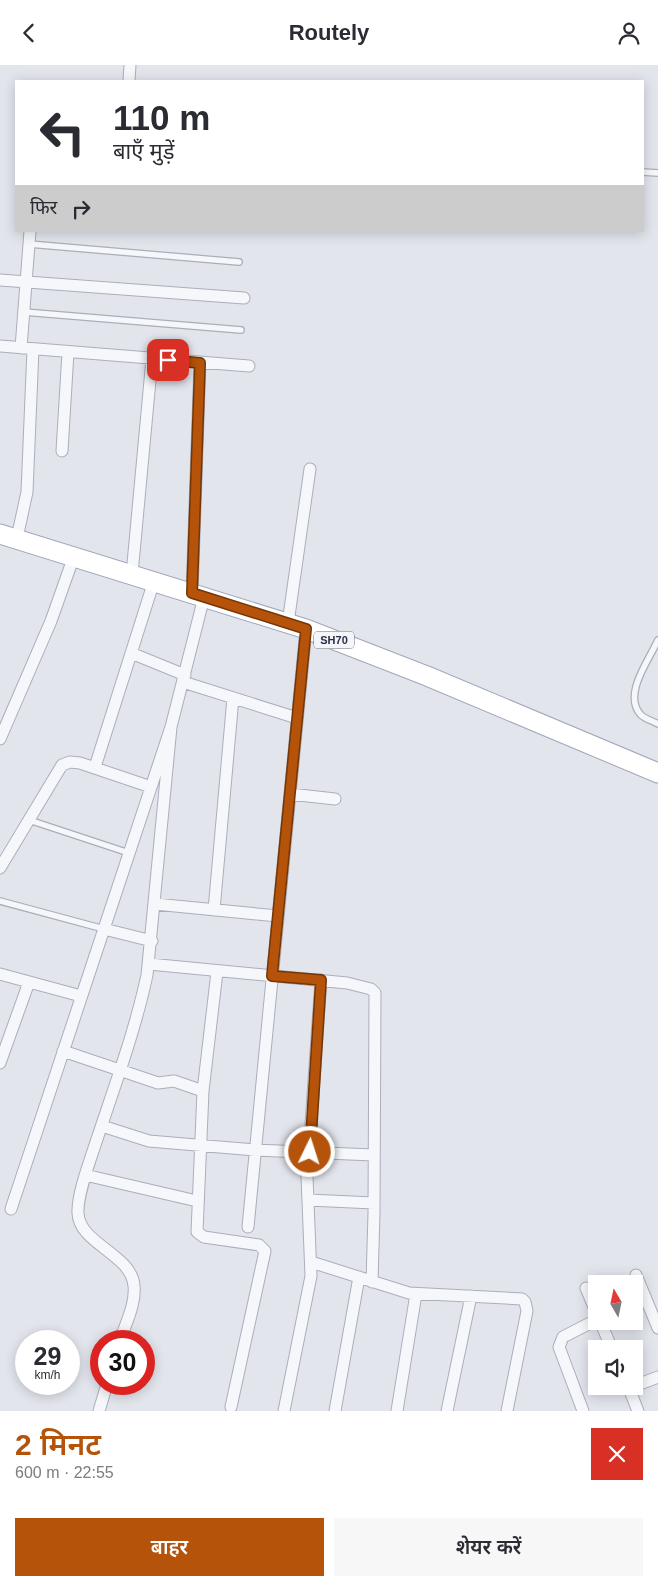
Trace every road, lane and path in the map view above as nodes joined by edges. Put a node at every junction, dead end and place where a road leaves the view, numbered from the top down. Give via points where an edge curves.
1 (130, 65) edge
2 (129, 80) edge
3 (644, 172) edge
4 (658, 173) edge
5 (30, 232) edge
6 (29, 244) junction
7 (239, 262) dead end
8 (0, 280) edge
9 (26, 282) junction
10 (244, 298) dead end
11 (24, 312) junction
12 (241, 330) dead end
13 (0, 346) edge
14 (27, 348) junction
15 (68, 352) junction
16 (152, 359) junction
17 (200, 363) junction
18 (249, 366) dead end
19 (62, 451) dead end
20 (310, 469) dead end
21 (9, 536) edge
22 (74, 556) junction
23 (132, 574) junction
24 (154, 581) junction
25 (198, 595) junction
26 (297, 626) junction
27 (658, 640) edge
28 (131, 653) junction
29 (184, 679) junction
30 (233, 698) junction
31 (5, 712) edge
32 (297, 718) junction
33 (658, 724) edge
34 (171, 727) junction
35 (0, 739) edge
36 (95, 767) junction
37 (658, 773) edge
38 (151, 787) junction
39 (290, 794) junction
40 (336, 799) dead end
41 (29, 820) junction
42 (129, 853) junction
43 (0, 869) edge
44 (0, 901) edge
45 (155, 904) junction
46 (214, 910) junction
47 (278, 916) junction
48 (104, 929) junction
49 (152, 941) junction
50 (149, 964) junction
51 (217, 972) junction
52 (0, 974) edge
53 (272, 976) junction
54 (321, 980) junction
55 (29, 982) junction
56 (81, 996) junction
57 (4, 1041) edge
58 (64, 1051) junction
59 (0, 1063) edge
60 (120, 1069) junction
61 (203, 1091) junction
62 (102, 1126) junction
63 (199, 1146) junction
64 (255, 1150) junction
65 (308, 1152) junction
66 (373, 1155) junction
67 (85, 1175) junction
68 (308, 1200) junction
69 (197, 1201) junction
70 (374, 1203) junction
71 (11, 1209) dead end
72 (248, 1227) dead end
73 (311, 1262) junction
74 (359, 1277) junction
75 (372, 1281) junction
76 (586, 1288) dead end
77 (643, 1292) edge
78 (588, 1293) edge
79 (416, 1294) junction
80 (471, 1296) junction
81 (588, 1324) edge
82 (658, 1328) edge
83 (123, 1330) edge
84 (658, 1377) edge
85 (643, 1382) edge
86 (104, 1395) edge
87 (631, 1395) edge
88 (231, 1407) dead end
89 (99, 1411) edge
90 (284, 1411) edge
91 (335, 1411) edge
92 (397, 1411) edge
93 (448, 1411) edge
94 (507, 1411) edge
95 (583, 1411) edge
96 (638, 1411) edge

1 - 2 street
3 - 4 lane
5 - 6 street
6 - 7 lane
6 - 9 street
8 - 9 street
9 - 10 street
9 - 11 street
11 - 12 lane
11 - 14 street
13 - 14 street
14 - 15 street
14 - 21 street via 27,492
15 - 16 street
15 - 19 street
16 - 17 street
16 - 23 street
17 - 18 street
17 - 25 street
20 - 26 street
21 - 22 main road, SH70
22 - 23 main road, SH70
22 - 31 street via 51,621
23 - 24 main road, SH70
24 - 25 main road, SH70
24 - 28 street
25 - 26 main road, SH70
25 - 29 street
26 - 32 street
26 - 37 main road, SH70 via 427,676
27 - 33 lane via 633,692 633,703 641,715
28 - 29 street
28 - 36 street
29 - 30 street
29 - 34 street
30 - 32 street
30 - 46 street
31 - 35 street
32 - 39 street
34 - 38 street
34 - 45 street
36 - 38 street
36 - 41 street via 70,762 62,765
38 - 42 street
39 - 40 street
39 - 47 street
41 - 42 lane
41 - 43 street
42 - 48 street
44 - 48 lane
45 - 46 street
45 - 49 street
46 - 47 street
47 - 53 street
48 - 49 street
48 - 56 street
49 - 50 street
50 - 51 street
50 - 60 street via 140,1008
51 - 53 street
51 - 61 street
52 - 55 street
53 - 54 street
53 - 64 street
54 - 65 street
54 - 66 street via 365,987 375,993
55 - 56 street
55 - 57 street
56 - 58 street
57 - 59 street
58 - 60 street
58 - 71 street
60 - 61 street via 158,1083 174,1081
60 - 62 street
61 - 63 street
62 - 63 street via 149,1141
62 - 67 street
63 - 64 street
63 - 69 street
64 - 65 street
64 - 72 street
65 - 66 street
65 - 68 street
66 - 70 street
67 - 69 street
67 - 83 street via 78,1213 80,1223 127,1268 134,1286
68 - 70 street
68 - 73 street
69 - 88 street via 196,1227 200,1235 259,1245 265,1251
70 - 75 street
73 - 74 street
73 - 90 street
74 - 75 street
74 - 91 street
75 - 79 street
76 - 78 street
77 - 82 street
79 - 80 street
79 - 92 street
80 - 93 street
80 - 94 street via 522,1299 527,1306
81 - 95 street via 559,1342 560,1353
84 - 85 street
86 - 89 street
87 - 96 street

